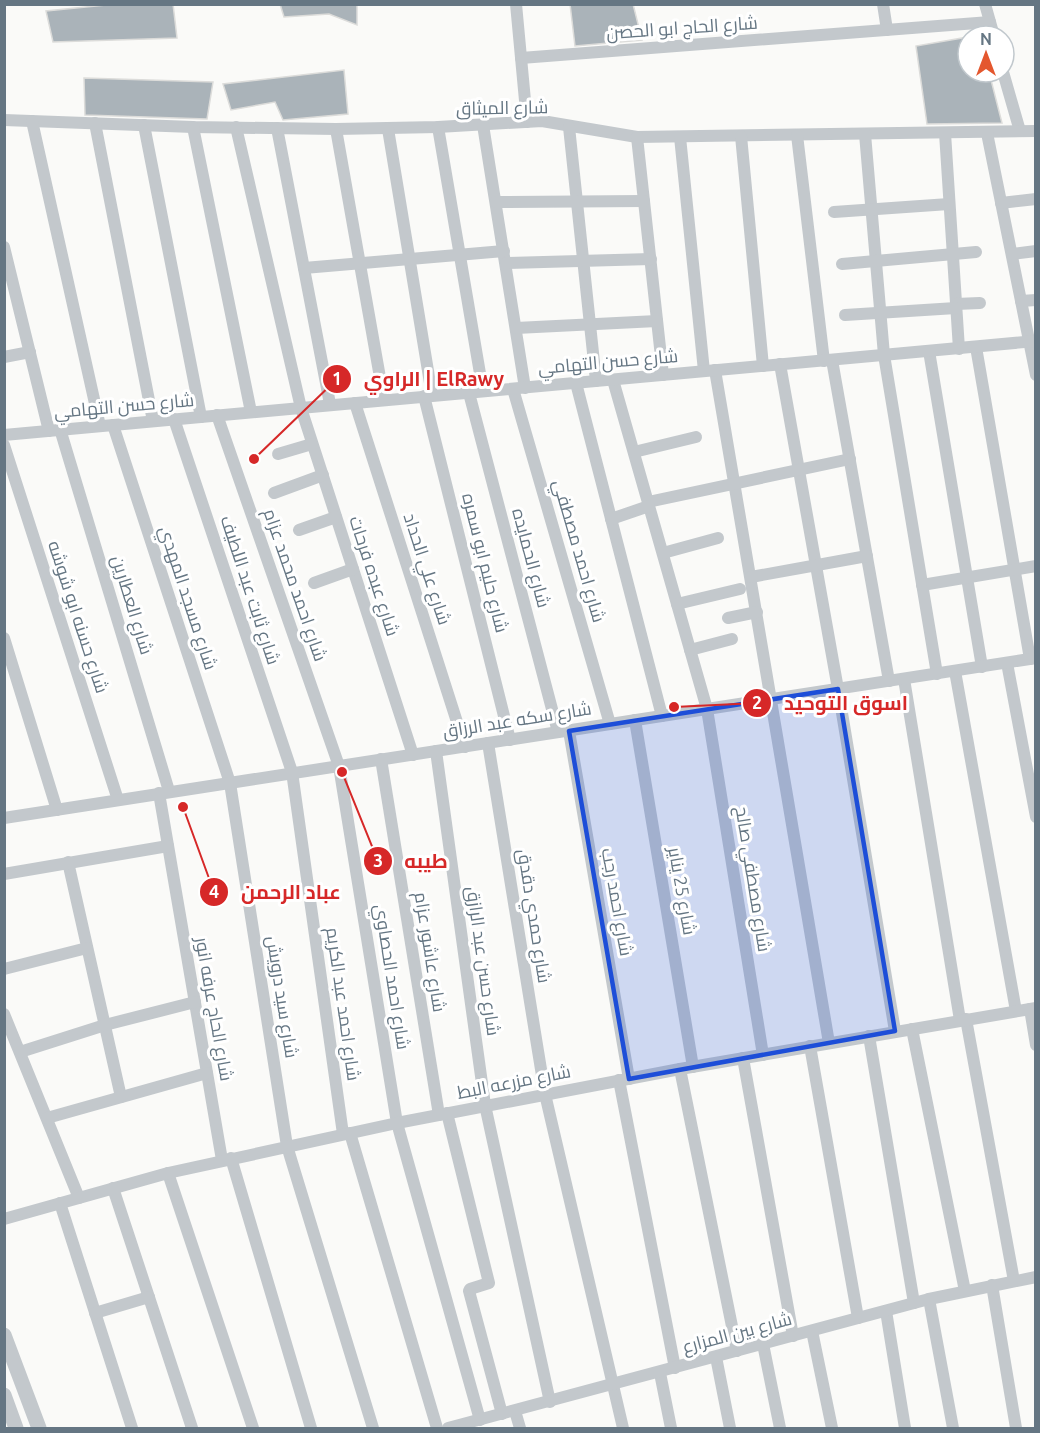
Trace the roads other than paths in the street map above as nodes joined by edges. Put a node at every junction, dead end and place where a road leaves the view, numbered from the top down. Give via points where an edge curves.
1 (516, 4) edge
2 (883, 4) edge
3 (985, 4) edge
4 (990, 22) joint
5 (887, 30) junction
6 (521, 58) junction
7 (1007, 84) edge
8 (4, 120) edge
9 (32, 121) junction
10 (527, 122) junction
11 (95, 123) junction
12 (144, 125) junction
13 (483, 125) junction
14 (193, 127) junction
15 (236, 127) junction
16 (438, 127) junction
17 (569, 127) junction
18 (277, 129) junction
19 (336, 129) junction
20 (388, 129) junction
21 (1020, 131) junction
22 (1035, 131) edge
23 (945, 133) junction
24 (987, 133) junction
25 (865, 134) junction
26 (796, 135) junction
27 (741, 136) junction
28 (637, 137) junction
29 (680, 137) junction
30 (1035, 199) edge
31 (644, 201) junction
32 (496, 202) junction
33 (578, 202) junction
34 (1001, 203) junction
35 (949, 204) junction
36 (872, 210) junction
37 (834, 212) dead end
38 (4, 247) edge
39 (976, 252) dead end
40 (1035, 252) edge
41 (460, 254) junction
42 (951, 254) junction
43 (1011, 254) junction
44 (505, 257) junction
45 (410, 258) junction
46 (651, 259) junction
47 (584, 261) junction
48 (360, 262) junction
49 (876, 262) junction
50 (842, 264) dead end
51 (304, 268) junction
52 (1035, 300) edge
53 (1021, 301) junction
54 (980, 303) dead end
55 (956, 306) junction
56 (881, 313) junction
57 (845, 315) dead end
58 (657, 321) junction
59 (591, 324) junction
60 (516, 328) junction
61 (1032, 342) edge
62 (976, 347) junction
63 (959, 348) junction
64 (929, 351) junction
65 (30, 352) junction
66 (884, 355) junction
67 (4, 357) edge
68 (828, 360) junction
69 (780, 364) junction
70 (763, 366) junction
71 (710, 370) junction
72 (663, 375) junction
73 (1035, 375) edge
74 (613, 380) junction
75 (596, 381) junction
76 (576, 383) junction
77 (519, 388) junction
78 (483, 392) junction
79 (469, 393) junction
80 (428, 396) junction
81 (384, 400) junction
82 (355, 403) junction
83 (330, 404) junction
84 (301, 408) junction
85 (251, 412) junction
86 (217, 415) junction
87 (201, 417) junction
88 (174, 419) junction
89 (153, 421) junction
90 (106, 425) junction
91 (54, 430) junction
92 (4, 435) edge
93 (696, 437) dead end
94 (312, 444) junction
95 (4, 445) edge
96 (634, 452) junction
97 (278, 454) dead end
98 (849, 459) junction
99 (799, 470) junction
100 (323, 475) junction
101 (734, 483) junction
102 (274, 493) dead end
103 (649, 504) junction
104 (336, 517) junction
105 (611, 519) junction
106 (299, 530) dead end
107 (718, 538) dead end
108 (663, 553) junction
109 (867, 556) junction
110 (816, 565) junction
111 (1035, 566) edge
112 (353, 569) junction
113 (1014, 570) junction
114 (751, 577) junction
115 (967, 578) junction
116 (314, 583) dead end
117 (922, 585) junction
118 (740, 589) dead end
119 (677, 604) junction
120 (757, 612) junction
121 (728, 618) dead end
122 (4, 638) edge
123 (732, 639) dead end
124 (690, 650) junction
125 (1033, 659) edge
126 (1007, 663) junction
127 (982, 667) junction
128 (955, 671) junction
129 (937, 674) junction
130 (904, 679) junction
131 (889, 681) junction
132 (838, 689) junction
133 (772, 699) junction
134 (707, 709) junction
135 (662, 716) junction
136 (634, 720) junction
137 (610, 724) junction
138 (564, 731) junction
139 (510, 740) junction
140 (488, 743) junction
141 (465, 747) junction
142 (436, 751) junction
143 (413, 755) junction
144 (381, 759) junction
145 (339, 766) junction
146 (292, 772) junction
147 (230, 783) junction
148 (164, 792) junction
149 (118, 800) junction
150 (57, 810) junction
151 (1035, 817) edge
152 (4, 818) edge
153 (168, 846) junction
154 (68, 862) junction
155 (4, 873) edge
156 (87, 948) junction
157 (4, 969) edge
158 (195, 1002) junction
159 (1033, 1009) edge
160 (1016, 1011) junction
161 (4, 1014) edge
162 (963, 1020) junction
163 (105, 1024) junction
164 (912, 1029) junction
165 (896, 1031) junction
166 (869, 1036) junction
167 (829, 1043) junction
168 (1035, 1045) edge
169 (810, 1046) junction
170 (20, 1052) junction
171 (763, 1055) junction
172 (743, 1058) junction
173 (693, 1067) junction
174 (680, 1070) junction
175 (207, 1074) junction
176 (624, 1080) junction
177 (545, 1094) junction
178 (121, 1097) junction
179 (485, 1105) junction
180 (443, 1114) junction
181 (47, 1118) junction
182 (397, 1123) junction
183 (347, 1134) junction
184 (287, 1146) junction
185 (226, 1159) junction
186 (168, 1173) junction
187 (113, 1188) junction
188 (79, 1198) junction
189 (60, 1203) junction
190 (4, 1219) edge
191 (1035, 1279) edge
192 (1014, 1281) junction
193 (992, 1285) junction
194 (965, 1291) junction
195 (149, 1297) junction
196 (929, 1299) junction
197 (914, 1303) junction
198 (886, 1311) junction
199 (95, 1313) junction
200 (858, 1318) junction
201 (812, 1331) junction
202 (4, 1335) edge
203 (793, 1336) junction
204 (763, 1344) junction
205 (737, 1352) junction
206 (716, 1357) junction
207 (675, 1368) junction
208 (660, 1373) junction
209 (614, 1385) junction
210 (4, 1395) edge
211 (550, 1402) junction
212 (515, 1411) junction
213 (502, 1414) junction
214 (487, 1422) edge
215 (16, 1428) edge
216 (39, 1428) edge
217 (132, 1428) edge
218 (192, 1428) edge
219 (253, 1428) edge
220 (311, 1428) edge
221 (373, 1428) edge
222 (437, 1428) edge
223 (448, 1428) edge
224 (520, 1428) edge
225 (623, 1428) edge
226 (671, 1428) edge
227 (730, 1428) edge
228 (780, 1428) edge
229 (832, 1428) edge
230 (905, 1428) edge
231 (953, 1428) edge
232 (1016, 1428) edge

1 - 6 street
2 - 5 street
3 - 4 street
4 - 5 street, شارع الحاج ابو الحصن
5 - 6 street, شارع الحاج ابو الحصن
6 - 10 street
7 - 21 street
8 - 9 street, شارع الميثاق
9 - 11 street, شارع الميثاق
9 - 90 street, شارع مسجد المهدي
10 - 13 street, شارع الميثاق
10 - 17 street, شارع الميثاق
11 - 12 street, شارع الميثاق
11 - 89 street
12 - 14 street, شارع الميثاق
12 - 87 street
13 - 16 street, شارع الميثاق
13 - 32 street, شارع احمد مصطفي
14 - 15 street, شارع الميثاق
14 - 85 street
15 - 18 street, شارع الميثاق
15 - 84 street, شارع عبده فرحات
16 - 20 street, شارع الميثاق
16 - 41 street
17 - 28 street, شارع الميثاق
17 - 33 street
18 - 19 street, شارع الميثاق
18 - 51 street
19 - 20 street, شارع الميثاق
19 - 48 street
20 - 45 street, شارع حليم ابو سمره
21 - 22 street, شارع الميثاق
21 - 24 street, شارع الميثاق
23 - 24 street, شارع الميثاق
23 - 25 street, شارع الميثاق
23 - 35 street
24 - 34 street
25 - 26 street, شارع الميثاق
25 - 36 street
26 - 27 street, شارع الميثاق
26 - 68 street
27 - 29 street, شارع الميثاق
27 - 70 street
28 - 29 street, شارع الميثاق
28 - 31 street
29 - 71 street
30 - 34 street
31 - 33 street
31 - 46 street
32 - 33 street
32 - 44 street, شارع احمد مصطفي
33 - 47 street
34 - 43 street
35 - 36 street
35 - 42 street
36 - 37 street
36 - 49 street
38 - 65 street, شارع العطارين
39 - 42 street
40 - 43 street
41 - 44 street
41 - 45 street
41 - 78 street
42 - 49 street
42 - 55 street
43 - 53 street
44 - 47 street
44 - 60 street, شارع احمد مصطفي
45 - 48 street
45 - 80 street, شارع حليم ابو سمره
46 - 47 street
46 - 58 street
47 - 59 street
48 - 51 street
48 - 81 street
49 - 50 street
49 - 56 street
51 - 83 street
52 - 53 street
53 - 61 street
54 - 55 street
55 - 56 street
55 - 63 street
56 - 57 street
56 - 66 street
58 - 59 street
58 - 72 street
59 - 60 street
59 - 75 street
60 - 77 street, شارع احمد مصطفي
61 - 62 street, شارع حسن التهامي
61 - 73 street
62 - 63 street, شارع حسن التهامي
62 - 113 street
63 - 64 street, شارع حسن التهامي
64 - 66 street, شارع حسن التهامي
64 - 115 street
65 - 67 street
65 - 91 street, شارع العطارين
66 - 68 street, شارع حسن التهامي
66 - 117 street
68 - 69 street, شارع حسن التهامي
68 - 98 street
69 - 70 street, شارع حسن التهامي
69 - 99 street
70 - 71 street, شارع حسن التهامي
71 - 72 street, شارع حسن التهامي
71 - 101 street
72 - 74 street, شارع حسن التهامي
74 - 75 street, شارع حسن التهامي
74 - 96 street, شارع مصطفي صالح
75 - 76 street, شارع حسن التهامي
76 - 77 street, شارع حسن التهامي
76 - 105 street
77 - 78 street, شارع حسن التهامي
77 - 137 street, شارع احمد مصطفي
78 - 79 street, شارع حسن التهامي
79 - 80 street, شارع حسن التهامي
79 - 138 street, شارع الحمايده
80 - 81 street, شارع حسن التهامي
80 - 139 street, شارع حليم ابو سمره
81 - 82 street, شارع حسن التهامي
82 - 83 street, شارع حسن التهامي
82 - 141 street, شارع علي الحداد
83 - 84 street, شارع حسن التهامي
84 - 85 street, شارع حسن التهامي
84 - 94 street, شارع عبده فرحات
85 - 86 street, شارع حسن التهامي
86 - 87 street, شارع حسن التهامي
86 - 145 street, شارع احمد محمد عزام
87 - 88 street, شارع حسن التهامي
88 - 89 street, شارع حسن التهامي
88 - 146 street, شارع ثابت عبد اللطيف
89 - 90 street, شارع حسن التهامي
90 - 91 street, شارع حسن التهامي
90 - 147 street, شارع مسجد المهدي
91 - 92 street, شارع حسن التهامي
91 - 148 street, شارع العطارين
93 - 96 street
94 - 97 street
94 - 100 street, شارع عبده فرحات
95 - 149 street, شارع حسنه ابو شوشه
96 - 103 street, شارع مصطفي صالح
98 - 99 street
98 - 109 street
99 - 101 street
99 - 110 street
100 - 102 street
100 - 104 street, شارع عبده فرحات
101 - 103 street
101 - 114 street
103 - 105 street
103 - 108 street, شارع مصطفي صالح
104 - 106 street
104 - 112 street, شارع عبده فرحات
105 - 135 street
107 - 108 street
108 - 119 street, شارع مصطفي صالح
109 - 110 street
109 - 131 street
110 - 114 street
110 - 132 street
111 - 113 street
112 - 116 street
112 - 143 street, شارع عبده فرحات
113 - 115 street
113 - 125 street
114 - 120 street
115 - 117 street
115 - 127 street
117 - 129 street
118 - 119 street
119 - 124 street, شارع مصطفي صالح
120 - 121 street
120 - 133 street
122 - 150 street
123 - 124 street
124 - 134 street, شارع مصطفي صالح
125 - 126 street, شارع سكه عبد الرزاق
126 - 127 street, شارع سكه عبد الرزاق
126 - 151 street
127 - 128 street, شارع سكه عبد الرزاق
128 - 129 street, شارع سكه عبد الرزاق
128 - 160 street
129 - 130 street, شارع سكه عبد الرزاق
130 - 131 street, شارع سكه عبد الرزاق
130 - 162 street
131 - 132 street, شارع سكه عبد الرزاق
132 - 133 street, شارع سكه عبد الرزاق
132 - 165 street
133 - 134 street, شارع سكه عبد الرزاق
133 - 167 street
134 - 135 street, شارع سكه عبد الرزاق
134 - 171 street, شارع مصطفي صالح
135 - 136 street, شارع سكه عبد الرزاق
136 - 137 street, شارع سكه عبد الرزاق
136 - 173 street, شارع 25 يناير
137 - 138 street, شارع سكه عبد الرزاق
138 - 139 street, شارع سكه عبد الرزاق
138 - 176 street, شارع احمد رجب
139 - 140 street, شارع سكه عبد الرزاق
140 - 141 street, شارع سكه عبد الرزاق
140 - 177 street, شارع حمدي دقدق
141 - 142 street, شارع سكه عبد الرزاق
142 - 143 street, شارع سكه عبد الرزاق
142 - 179 street, شارع حسن عبد الرازق
143 - 144 street, شارع سكه عبد الرزاق
144 - 145 street, شارع سكه عبد الرزاق
144 - 180 street, شارع عاشور عزام
145 - 146 street, شارع سكه عبد الرزاق
145 - 182 street, شارع احمد الحصاوي
146 - 147 street, شارع سكه عبد الرزاق
146 - 183 street, شارع احمد عبد الكريم
147 - 148 street, شارع سكه عبد الرزاق
147 - 184 street, شارع سيد درويش
148 - 149 street, شارع سكه عبد الرزاق
148 - 153 street, شارع الحاج عرفه انور
149 - 150 street, شارع سكه عبد الرزاق
150 - 152 street, شارع سكه عبد الرزاق
153 - 154 street
153 - 158 street, شارع الحاج عرفه انور
154 - 155 street
154 - 156 street
156 - 157 street
156 - 163 street
158 - 163 street
158 - 175 street, شارع الحاج عرفه انور
159 - 160 street, شارع مزرعه البط
159 - 168 street
160 - 162 street, شارع مزرعه البط
161 - 170 street
162 - 164 street, شارع مزرعه البط
162 - 192 street
163 - 170 street
163 - 178 street
164 - 165 street, شارع مزرعه البط
164 - 194 street
165 - 166 street, شارع مزرعه البط
166 - 167 street, شارع مزرعه البط
166 - 197 street
167 - 169 street, شارع مزرعه البط
169 - 171 street, شارع مزرعه البط
169 - 200 street
170 - 181 street
171 - 172 street, شارع مزرعه البط
172 - 173 street, شارع مزرعه البط
172 - 203 street
173 - 174 street, شارع مزرعه البط
174 - 176 street, شارع مزرعه البط
174 - 205 street
175 - 178 street
175 - 185 street, شارع الحاج عرفه انور
176 - 177 street, شارع مزرعه البط
176 - 207 street, شارع احمد رجب
177 - 179 street, شارع مزرعه البط
177 - 209 street, شارع حمدي دقدق
178 - 181 street
179 - 180 street, شارع مزرعه البط
179 - 211 street, شارع حسن عبد الرازق
180 - 182 street, شارع مزرعه البط
180 - 213 street, شارع عاشور عزام via 489,1283 469,1291
181 - 188 street
182 - 183 street, شارع مزرعه البط
182 - 214 street, شارع احمد الحصاوي
183 - 184 street, شارع مزرعه البط
183 - 222 street, شارع احمد عبد الكريم
184 - 185 street, شارع مزرعه البط
184 - 221 street, شارع سيد درويش
185 - 186 street, شارع مزرعه البط
185 - 220 street, شارع الحاج عرفه انور
186 - 187 street, شارع مزرعه البط
186 - 219 street
187 - 188 street, شارع مزرعه البط
187 - 195 street
188 - 189 street, شارع مزرعه البط
189 - 190 street, شارع مزرعه البط
189 - 199 street
191 - 192 street, شارع بين المزارع
192 - 193 street, شارع بين المزارع
193 - 194 street, شارع بين المزارع
193 - 232 street
194 - 196 street, شارع بين المزارع
195 - 199 street
195 - 218 street
196 - 197 street, شارع بين المزارع
196 - 231 street
197 - 198 street, شارع بين المزارع
198 - 200 street, شارع بين المزارع
198 - 230 street
199 - 217 street
200 - 201 street, شارع بين المزارع
201 - 203 street, شارع بين المزارع
201 - 229 street
202 - 216 street
203 - 204 street, شارع بين المزارع
204 - 205 street, شارع بين المزارع
204 - 228 street
205 - 206 street, شارع بين المزارع
206 - 207 street, شارع بين المزارع
206 - 227 street
207 - 208 street, شارع بين المزارع
208 - 209 street, شارع بين المزارع
208 - 226 street
209 - 211 street, شارع بين المزارع
209 - 225 street, شارع حمدي دقدق
210 - 215 street
211 - 212 street, شارع بين المزارع
212 - 213 street, شارع بين المزارع
212 - 224 street
213 - 214 street, شارع بين المزارع
214 - 223 street, شارع بين المزارع

